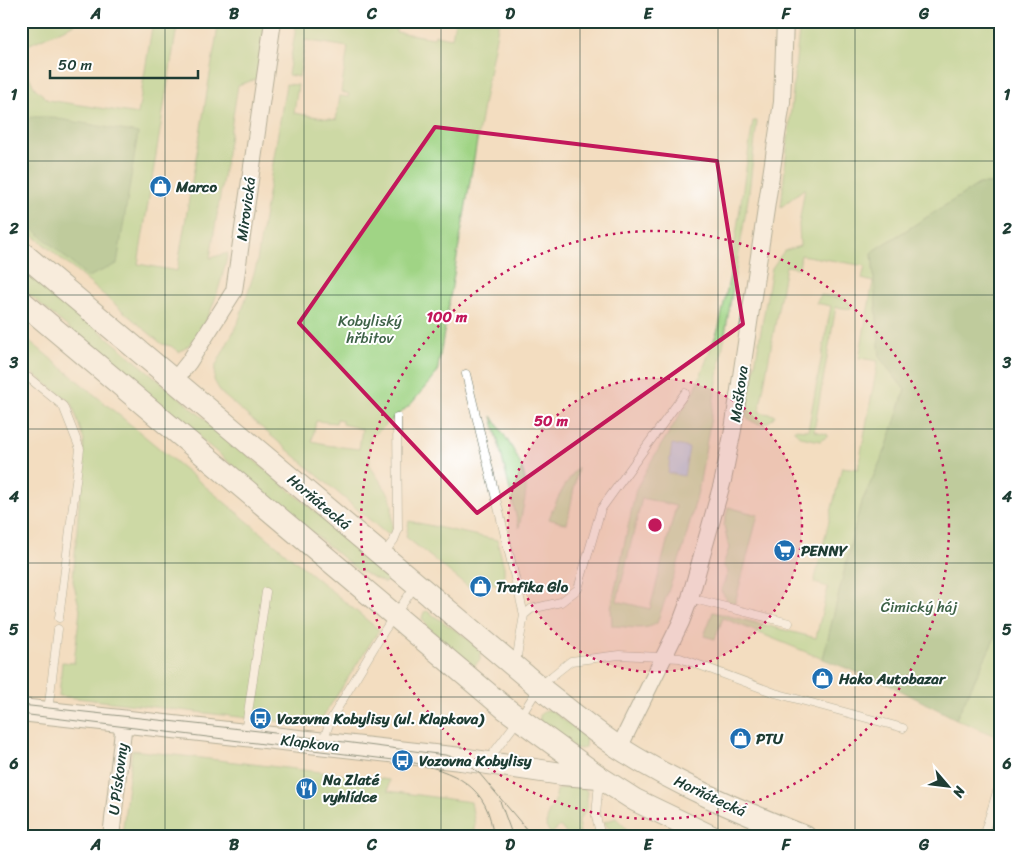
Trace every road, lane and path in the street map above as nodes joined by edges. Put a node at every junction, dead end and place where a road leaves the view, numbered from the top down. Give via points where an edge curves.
1 (273, 21) edge
2 (785, 21) edge
3 (21, 252) edge
4 (21, 301) edge
5 (466, 374) dead end
6 (21, 377) edge
7 (174, 381) junction
8 (685, 393) dead end
9 (397, 417) dead end
10 (382, 556) junction
11 (416, 584) junction
12 (266, 592) dead end
13 (690, 598) junction
14 (395, 614) junction
15 (524, 615) junction
16 (59, 618) dead end
17 (789, 623) dead end
18 (58, 629) dead end
19 (665, 656) junction
20 (515, 667) junction
21 (539, 687) junction
22 (21, 710) edge
23 (47, 713) junction
24 (519, 719) junction
25 (124, 722) junction
26 (903, 728) dead end
27 (245, 736) junction
28 (322, 745) junction
29 (619, 748) junction
30 (486, 762) junction
31 (599, 777) junction
32 (1000, 793) edge
33 (110, 837) edge
34 (601, 837) edge
35 (712, 837) edge
36 (805, 837) edge
37 (983, 837) edge

1 - 7 street, Mirovická via 234,291
2 - 13 street, Maškova via 782,102 733,430 723,480
3 - 7 main road, Horňátecká
4 - 14 main road
5 - 15 lane
6 - 16 lane via 29,378 63,406 80,449
7 - 10 main road, Horňátecká
8 - 15 lane via 601,510 578,589 561,602 531,609
9 - 10 lane via 398,530
10 - 11 main road, Horňátecká
11 - 14 lane
11 - 20 main road, Horňátecká
12 - 27 lane
13 - 17 lane
13 - 19 street, Maškova
14 - 24 main road
14 - 28 lane via 331,719
15 - 20 lane
18 - 23 lane
19 - 21 lane via 619,655 571,661
19 - 26 lane via 680,658 775,693
19 - 29 street, Maškova
20 - 21 main road, Horňátecká
21 - 24 lane
21 - 29 main road, Horňátecká
22 - 23 main road, Klapkova
23 - 25 main road, Klapkova
24 - 30 lane
24 - 31 main road
25 - 27 main road, Klapkova
25 - 33 street, U Pískovny
27 - 28 main road, Klapkova
28 - 30 main road, Klapkova
29 - 31 main road
29 - 36 main road, Horňátecká via 711,798
30 - 31 main road, Klapkova
31 - 34 lane via 596,816
31 - 35 main road via 636,800
32 - 37 lane

